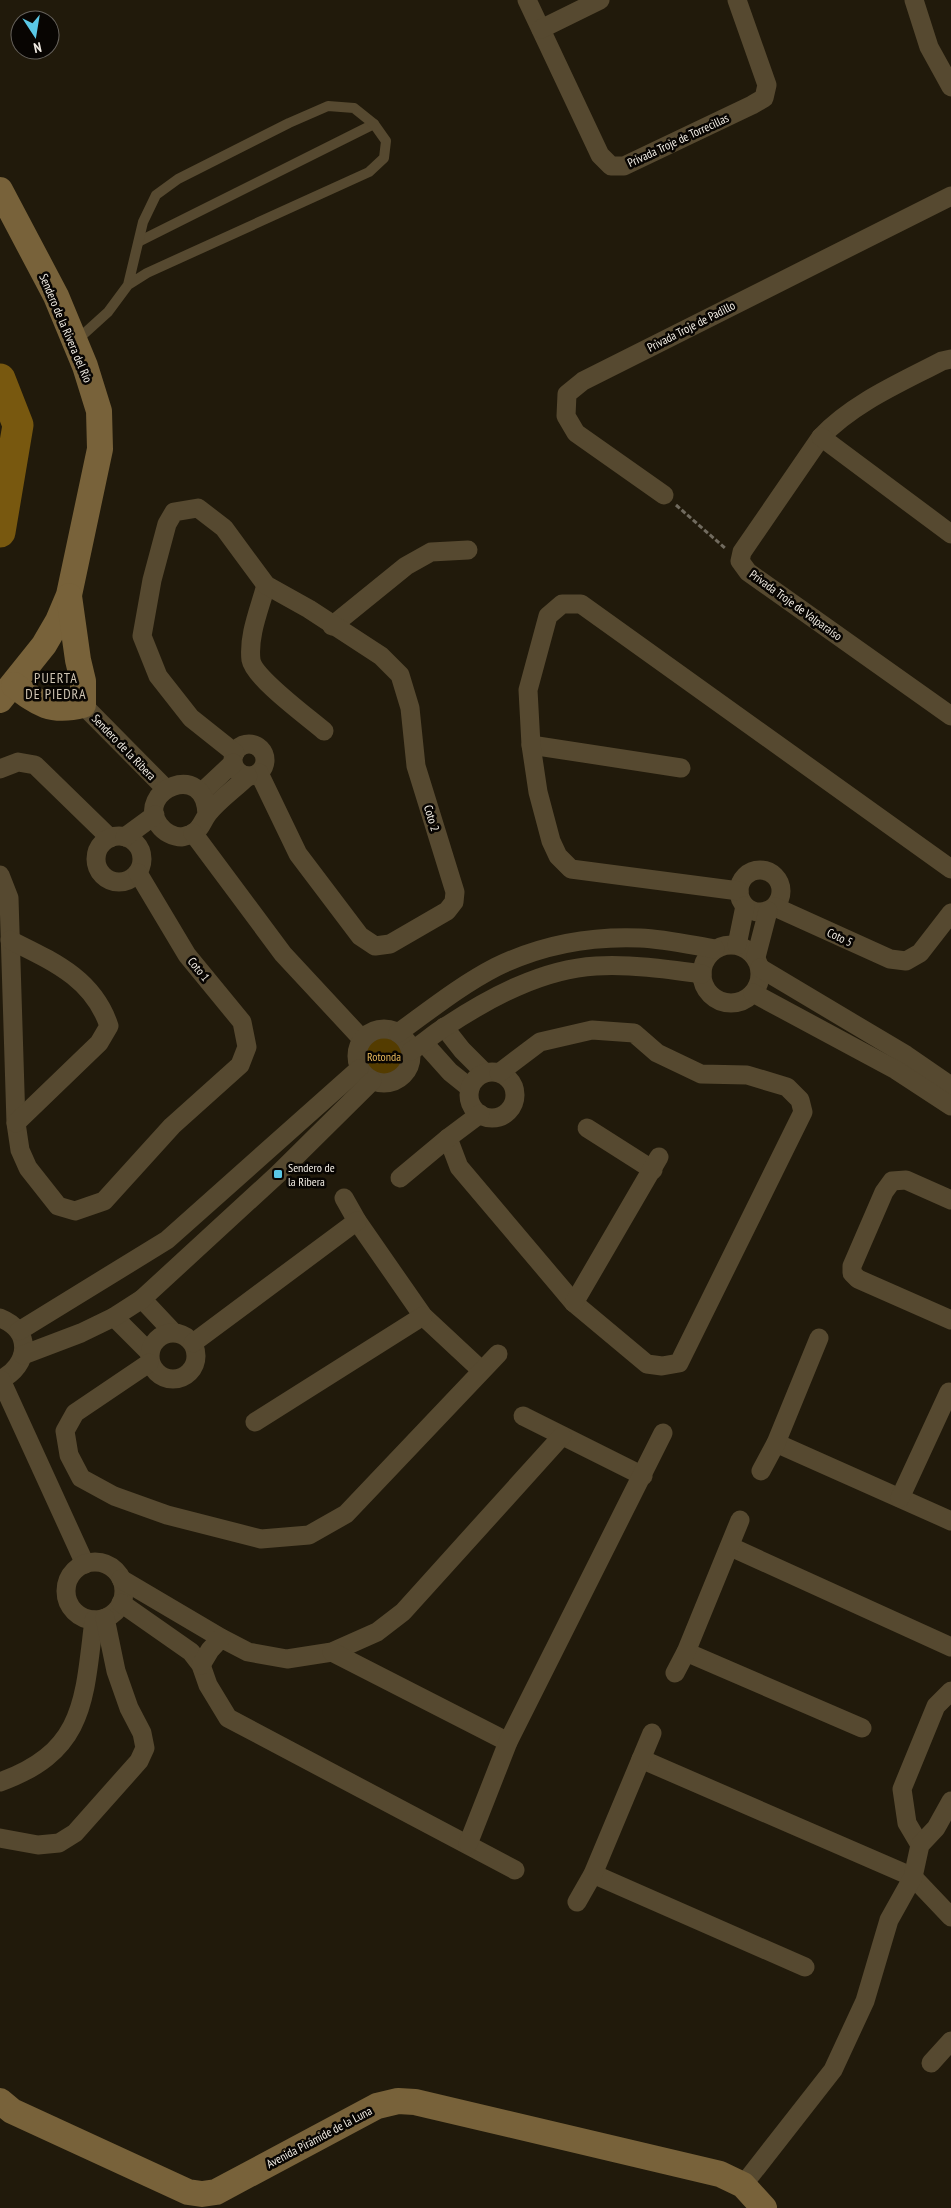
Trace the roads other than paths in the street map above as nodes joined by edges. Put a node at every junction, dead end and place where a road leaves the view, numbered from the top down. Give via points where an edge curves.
1 (526, 0) edge
2 (600, 0) edge
3 (737, 0) edge
4 (914, 0) edge
5 (541, 29) junction
6 (951, 87) edge
7 (374, 124) junction
8 (0, 190) edge
9 (951, 196) edge
10 (140, 241) junction
11 (128, 285) junction
12 (75, 342) junction
13 (951, 359) edge
14 (821, 437) junction
15 (664, 495) road end
16 (951, 534) edge
17 (468, 550) dead end
18 (266, 585) junction
19 (68, 595) junction
20 (332, 626) junction
21 (44, 645) junction
22 (78, 660) junction
23 (7, 692) edge
24 (83, 704) junction
25 (951, 716) edge
26 (324, 731) dead end
27 (531, 745) junction
28 (234, 758) junction
29 (682, 768) dead end
30 (0, 769) edge
31 (254, 774) junction
32 (166, 789) junction
33 (201, 793) junction
34 (155, 815) junction
35 (207, 815) junction
36 (193, 833) junction
37 (171, 835) junction
38 (117, 837) junction
39 (142, 852) junction
40 (951, 869) edge
41 (138, 873) junction
42 (0, 875) edge
43 (742, 898) junction
44 (772, 909) junction
45 (951, 913) edge
46 (10, 940) junction
47 (738, 945) junction
48 (715, 949) junction
49 (758, 963) junction
50 (702, 974) junction
51 (753, 993) junction
52 (444, 1027) junction
53 (398, 1033) junction
54 (362, 1039) junction
55 (417, 1047) junction
56 (492, 1073) junction
57 (366, 1075) junction
58 (951, 1086) edge
59 (470, 1088) junction
60 (951, 1106) edge
61 (480, 1114) junction
62 (16, 1123) junction
63 (587, 1128) dead end
64 (448, 1138) junction
65 (400, 1178) dead end
66 (344, 1198) dead end
67 (951, 1200) edge
68 (357, 1221) junction
69 (142, 1299) junction
70 (574, 1303) junction
71 (424, 1316) junction
72 (114, 1317) junction
73 (0, 1318) edge
74 (951, 1320) edge
75 (19, 1331) junction
76 (174, 1332) junction
77 (819, 1338) dead end
78 (193, 1343) junction
79 (498, 1354) dead end
80 (23, 1355) junction
81 (149, 1357) junction
82 (481, 1370) junction
83 (0, 1380) edge
84 (949, 1392) dead end
85 (523, 1416) dead end
86 (255, 1422) dead end
87 (663, 1433) dead end
88 (562, 1436) junction
89 (776, 1443) junction
90 (761, 1471) dead end
91 (643, 1476) junction
92 (900, 1498) junction
93 (740, 1520) dead end
94 (951, 1521) edge
95 (731, 1547) junction
96 (85, 1564) junction
97 (121, 1579) junction
98 (121, 1603) junction
99 (99, 1619) junction
100 (221, 1638) junction
101 (951, 1647) edge
102 (332, 1652) junction
103 (686, 1652) junction
104 (200, 1665) junction
105 (676, 1673) dead end
106 (951, 1691) edge
107 (862, 1728) dead end
108 (652, 1733) dead end
109 (508, 1742) junction
110 (641, 1759) junction
111 (0, 1782) edge
112 (951, 1801) edge
113 (0, 1838) edge
114 (468, 1844) junction
115 (920, 1845) junction
116 (515, 1870) dead end
117 (593, 1874) junction
118 (913, 1877) junction
119 (576, 1902) dead end
120 (951, 1917) edge
121 (805, 1967) dead end
122 (951, 2041) edge
123 (931, 2063) dead end
124 (4, 2106) edge
125 (742, 2185) junction
126 (764, 2208) edge

1 - 5 street, Privada Troje de Torrecillas
2 - 5 street
3 - 5 street, Privada Troje de Torrecillas via 767,84 764,98 624,166 611,166 600,155
4 - 6 street via 929,47
7 - 10 lane
7 - 10 lane via 354,108 328,106 280,128 178,179 156,195
7 - 11 lane via 386,141 384,158 369,172 147,273
8 - 12 street, Sendero de la Rivera del Río via 56,296
9 - 15 street, Privada Troje de Padillo via 583,381 567,394 566,416 576,433
10 - 11 lane
11 - 12 lane via 108,312
12 - 19 street, Sendero de la Rivera del Río via 99,411 100,449
13 - 14 street, Privada Troje de Valparaíso via 881,393 836,422
14 - 16 street
14 - 25 street, Privada Troje de Valparaíso via 742,552 740,561 748,572
17 - 20 street via 431,552 406,566
18 - 20 street
18 - 26 street via 252,638 251,662 262,679
18 - 28 street via 224,528 198,508 174,512 167,524 152,580 142,636 163,683 191,718
19 - 21 street, Sendero de la Rivera del Río
19 - 22 street
20 - 31 street, Coto 2 via 381,656 400,675 410,708 416,766 454,892 454,902 447,911 390,944 376,946 360,936 298,854
21 - 22 street
21 - 23 street, Sendero de la Rivera del Río
22 - 24 street via 83,681
23 - 24 street via 53,708
24 - 32 street, Sendero de la Ribera
27 - 29 street
27 - 40 street via 528,690 548,616 562,604 581,604
27 - 43 street via 538,792 551,841 558,856 571,868
28 - 31 street via 237,770
28 - 31 street via 242,745 252,744 262,750 265,759 262,769
28 - 33 street
30 - 38 street via 18,762 35,765
31 - 35 street
32 - 33 street via 186,784
32 - 34 street via 157,799
33 - 35 street
34 - 37 street via 158,823
34 - 38 street
35 - 36 street via 202,826
36 - 37 street via 182,837
36 - 54 street via 283,954
37 - 39 street
38 - 39 street via 132,840
38 - 41 street via 98,849 96,857 100,872 111,881 118,882
39 - 41 street via 142,866
41 - 62 street, Coto 1 via 187,955 242,1022 247,1047 240,1065 172,1126 104,1201 75,1211 58,1206 28,1168 20,1150
42 - 46 street via 9,898
43 - 44 street via 751,911
43 - 44 street via 740,883 750,872 773,873 782,894
43 - 47 street
44 - 45 street, Coto 5 via 890,959 906,961 920,953
44 - 49 street
46 - 62 street
46 - 62 street via 82,981 103,1009 109,1026 99,1044
47 - 48 street
47 - 49 street via 748,949
48 - 50 street via 705,960
48 - 53 street via 641,938 592,939 547,947 496,967
49 - 51 street via 758,986
49 - 58 street
50 - 51 street via 709,992 721,1001 736,1002
50 - 52 street via 638,966 594,966 556,973 511,990
51 - 60 street via 896,1070
52 - 55 street
52 - 56 street via 462,1050
53 - 54 street via 383,1029
53 - 55 street
54 - 57 street via 356,1054
55 - 57 street via 409,1068 397,1080 380,1084
55 - 59 street
56 - 59 street via 476,1079
56 - 61 street via 506,1076 514,1088 513,1104 509,1110 495,1117
56 - 70 street via 540,1042 592,1030 634,1033 657,1053 701,1074 747,1075 787,1087 800,1100 803,1112 679,1363 647,1364
57 - 69 street via 278,1174
57 - 75 street via 167,1240
59 - 61 street via 471,1103
61 - 64 street
63 - 70 street via 656,1163
64 - 65 street
64 - 70 street via 459,1167
66 - 68 street
67 - 74 street via 906,1180 892,1180 852,1266 852,1273 858,1278
68 - 71 street
68 - 78 street
69 - 72 street
69 - 76 street
71 - 82 street
71 - 86 street
72 - 80 street
72 - 81 street
73 - 75 street
75 - 80 street via 24,1342
76 - 78 street
76 - 81 street via 159,1338
77 - 89 street
78 - 81 street via 194,1365 177,1379 165,1378 155,1372
79 - 82 street
80 - 83 street via 16,1370
81 - 82 street via 75,1413 65,1431 69,1455 81,1478 114,1496 167,1515 261,1539 309,1535 346,1514
83 - 96 street
84 - 92 street
85 - 88 street
87 - 91 street
88 - 91 street
88 - 102 street via 403,1612 377,1632
89 - 90 street
89 - 92 street
91 - 109 street
92 - 94 street
93 - 95 street
95 - 101 street
95 - 103 street
96 - 97 street via 107,1565
96 - 99 street via 68,1579 68,1601 82,1617
97 - 98 street via 124,1592
97 - 100 street
98 - 99 street via 114,1612
98 - 104 street via 191,1652
99 - 111 street via 77,1718 63,1741 44,1761
99 - 113 street via 128,1708 142,1733 145,1748 139,1761 75,1833 59,1843 38,1846
100 - 102 street via 248,1652 287,1659
100 - 104 street
102 - 109 street
103 - 105 street
103 - 107 street
104 - 114 street via 228,1718
106 - 115 street via 936,1706 902,1789 907,1823
108 - 110 street
109 - 114 street
110 - 117 street
110 - 118 street
112 - 115 street via 936,1828
114 - 116 street
115 - 118 street
117 - 119 street
117 - 121 street
118 - 120 street
118 - 125 street via 889,1920 865,2001 833,2070
122 - 123 street
124 - 125 street, Avenida Pirámide de la Luna via 188,2192 202,2194 216,2192 377,2106 398,2101 415,2102 720,2174
125 - 126 street, Avenida Pirámide de la Luna

